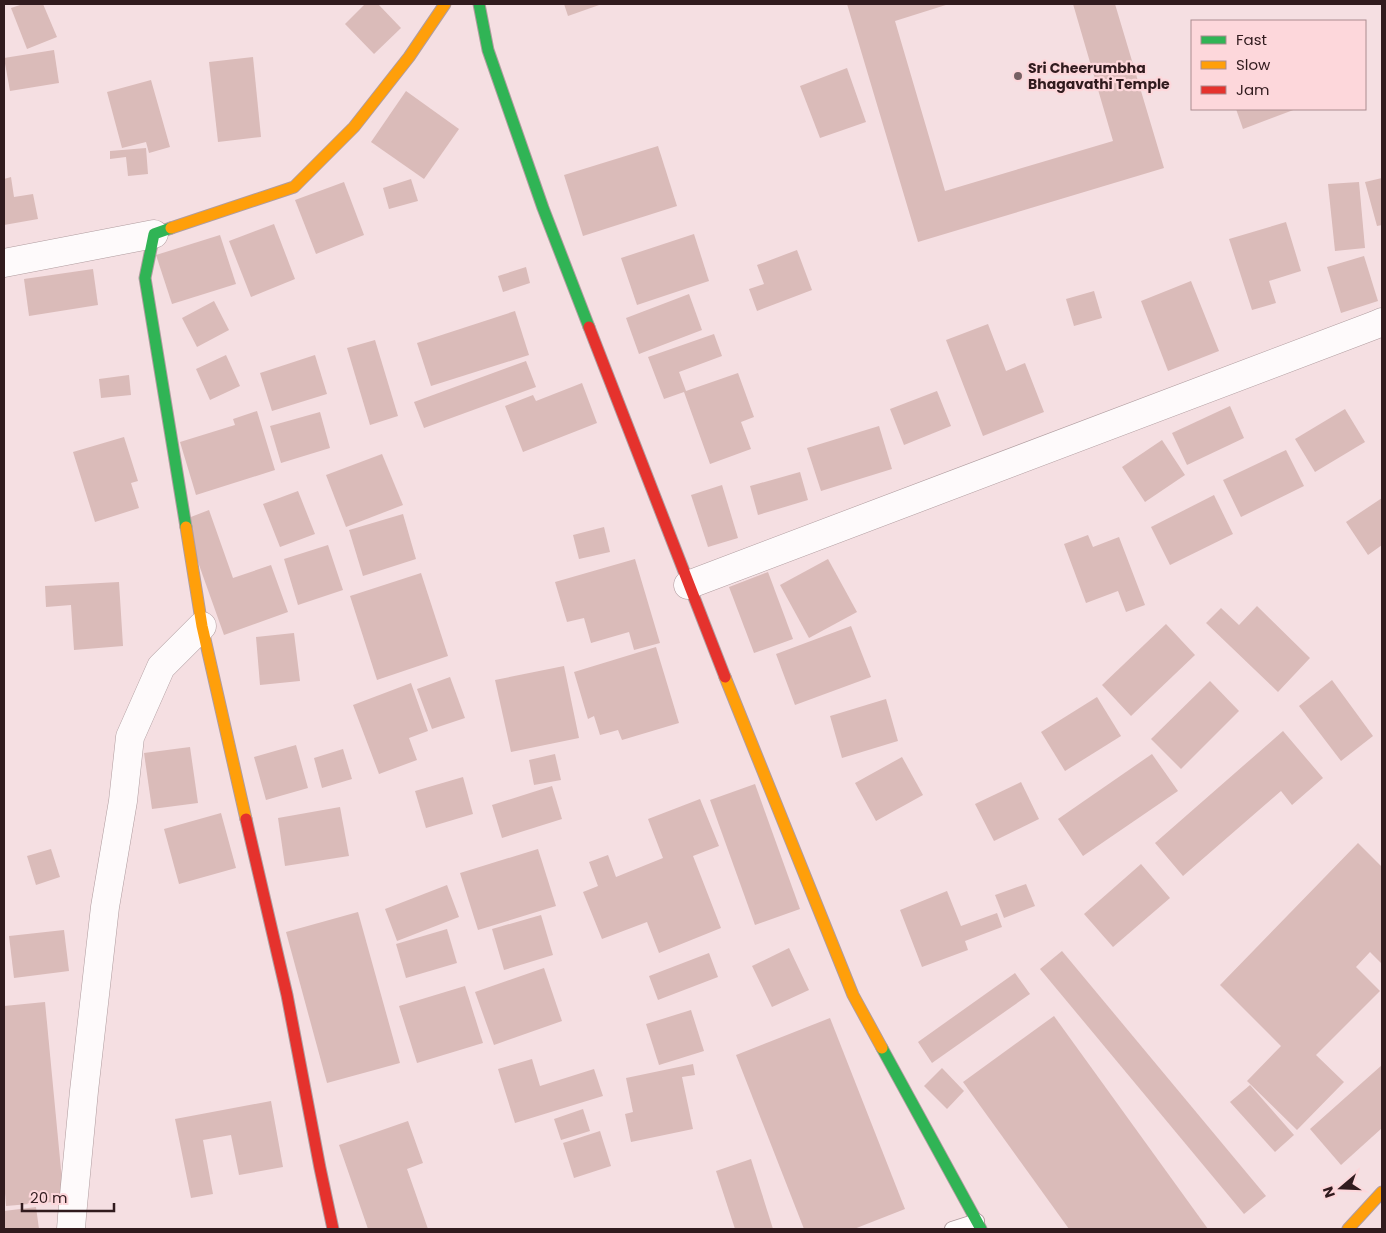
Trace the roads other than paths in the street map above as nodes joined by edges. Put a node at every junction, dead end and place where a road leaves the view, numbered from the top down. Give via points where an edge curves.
1 (445, 4) edge
2 (480, 4) edge
3 (154, 234) junction
4 (4, 263) edge
5 (1382, 322) edge
6 (688, 585) junction
7 (202, 626) junction
8 (1382, 1192) edge
9 (979, 1225) edge
10 (72, 1229) edge
11 (333, 1229) edge
12 (952, 1229) edge
13 (1348, 1229) edge

1 - 3 street via 409,57 354,127 294,187
2 - 6 street via 488,50 542,208
3 - 4 street
3 - 7 street via 145,278
5 - 6 street
6 - 9 street via 853,995
7 - 10 street via 161,667 130,737 105,906
7 - 11 street via 287,995
8 - 13 street
9 - 12 lane

